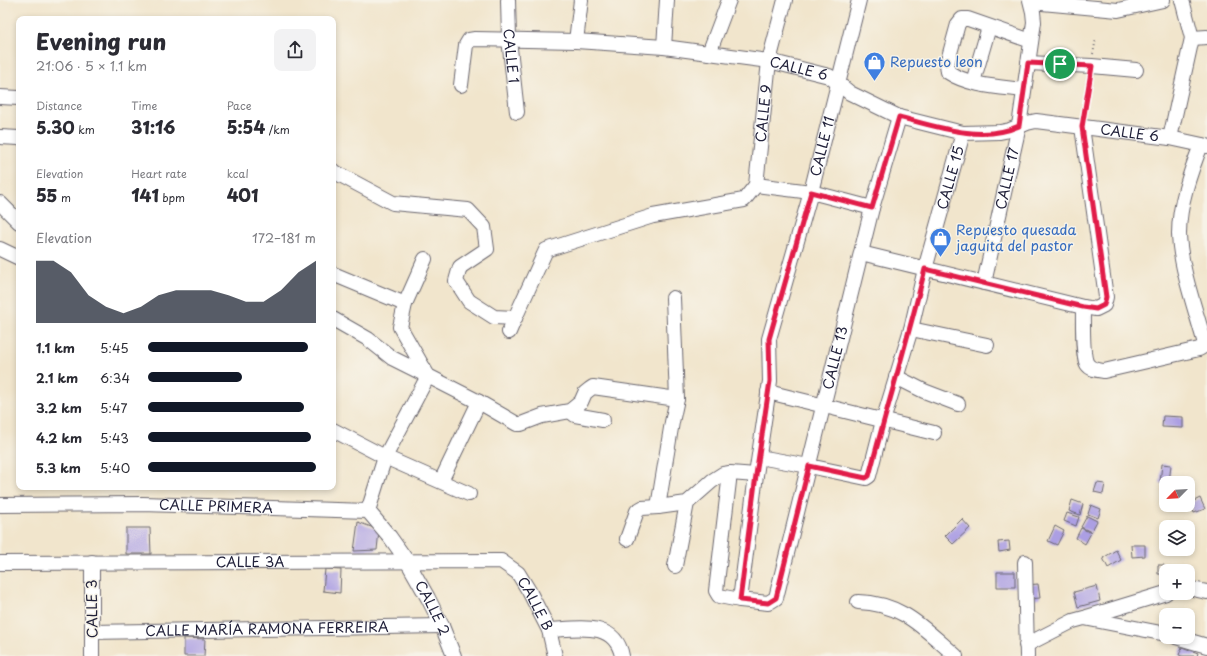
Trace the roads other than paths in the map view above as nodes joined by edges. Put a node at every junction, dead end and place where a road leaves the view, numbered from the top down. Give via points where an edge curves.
1 (508, 0) edge
2 (581, 0) edge
3 (667, 0) edge
4 (729, 0) edge
5 (785, 0) edge
6 (859, 0) edge
7 (1163, 0) edge
8 (1182, 0) edge
9 (1030, 1) edge
10 (989, 26) junction
11 (1207, 37) edge
12 (1192, 38) junction
13 (509, 39) junction
14 (576, 41) junction
15 (1032, 41) junction
16 (664, 47) junction
17 (709, 53) junction
18 (769, 61) junction
19 (1028, 63) junction
20 (1136, 70) dead end
21 (973, 82) junction
22 (839, 83) junction
23 (461, 85) dead end
24 (1024, 90) junction
25 (0, 97) edge
26 (16, 98) edge
27 (517, 112) dead end
28 (899, 117) junction
29 (1019, 126) junction
30 (1082, 127) junction
31 (963, 133) junction
32 (0, 137) edge
33 (16, 138) edge
34 (1170, 138) junction
35 (1204, 146) edge
36 (336, 173) edge
37 (756, 185) junction
38 (811, 192) junction
39 (0, 203) edge
40 (872, 208) junction
41 (16, 212) edge
42 (0, 249) edge
43 (862, 253) junction
44 (16, 257) edge
45 (425, 259) dead end
46 (925, 269) junction
47 (336, 275) edge
48 (984, 283) junction
49 (673, 298) dead end
50 (405, 304) junction
51 (1083, 307) junction
52 (1202, 315) edge
53 (515, 318) junction
54 (336, 321) edge
55 (911, 329) junction
56 (510, 332) dead end
57 (988, 346) dead end
58 (428, 376) junction
59 (896, 377) junction
60 (768, 392) junction
61 (677, 399) junction
62 (480, 402) junction
63 (958, 404) dead end
64 (824, 406) junction
65 (570, 411) junction
66 (603, 420) dead end
67 (883, 421) junction
68 (336, 432) edge
69 (934, 433) dead end
70 (385, 457) junction
71 (759, 458) junction
72 (809, 466) junction
73 (730, 473) junction
74 (756, 475) junction
75 (441, 481) junction
76 (468, 494) dead end
77 (687, 503) junction
78 (0, 505) edge
79 (658, 507) junction
80 (368, 511) junction
81 (627, 539) dead end
82 (500, 561) joint
83 (92, 562) junction
84 (407, 562) junction
85 (1025, 562) dead end
86 (0, 563) edge
87 (675, 566) dead end
88 (1207, 583) edge
89 (1195, 586) edge
90 (1195, 589) edge
91 (1207, 592) edge
92 (1159, 595) edge
93 (740, 600) junction
94 (858, 602) dead end
95 (1084, 618) junction
96 (442, 626) junction
97 (549, 630) junction
98 (92, 632) junction
99 (1159, 633) edge
100 (1195, 643) edge
101 (1207, 646) edge
102 (1026, 651) edge
103 (92, 656) edge
104 (454, 656) edge
105 (555, 656) edge
106 (622, 656) edge
107 (956, 656) edge

1 - 13 street, CALLE 1
2 - 14 street
3 - 16 street
4 - 17 street
5 - 18 street, CALLE 9
6 - 22 street, CALLE 11
7 - 9 street via 1118,10
8 - 12 street
9 - 15 street, CALLE 17 via 1034,22
10 - 15 street
10 - 21 street
10 - 21 street via 968,19 962,19 958,24 947,64 948,72
11 - 12 street
12 - 34 street
13 - 14 street, CALLE 6
13 - 23 street, CALLE 6 via 469,40 466,45
13 - 27 street, CALLE 1
14 - 16 street, CALLE 6
15 - 19 street, CALLE 17
16 - 17 street, CALLE 6
17 - 18 street, CALLE 6
18 - 22 street, CALLE 6 via 829,76
18 - 37 street, CALLE 9
19 - 20 street
19 - 24 street, CALLE 17
21 - 24 street
22 - 28 street, CALLE 6 via 850,93
22 - 38 street, CALLE 11
24 - 29 street, CALLE 17
25 - 26 street
28 - 31 street, CALLE 6
28 - 40 street, CALLE 13
29 - 30 street, CALLE 6 via 1036,121
29 - 31 street, CALLE 6 via 1000,132
29 - 48 street, CALLE 17
30 - 34 street, CALLE 6
30 - 51 street via 1106,297 1104,305 1096,309
31 - 46 street, CALLE 15
32 - 33 street
34 - 35 street, CALLE 6
35 - 52 street via 1187,186 1179,234 1184,266
36 - 53 street via 392,203 468,210 484,227 487,249 460,267 456,281 469,301 494,317
37 - 38 street
37 - 53 street via 744,200 653,216 546,250
38 - 40 street
38 - 60 street, CALLE 11 via 769,339
39 - 41 street
40 - 43 street, CALLE 13
42 - 44 street
43 - 46 street
43 - 64 street, CALLE 13
45 - 50 street
46 - 48 street
46 - 55 street, CALLE 15
47 - 50 street
48 - 51 street
49 - 61 street
50 - 58 street via 400,327
51 - 52 street via 1087,363 1093,370 1104,371 1202,348 1205,344
53 - 56 street
54 - 58 street via 368,339 392,358
55 - 57 street
55 - 59 street, CALLE 15
58 - 62 street
58 - 70 street
59 - 63 street via 924,392
59 - 67 street, CALLE 15
60 - 64 street
60 - 71 street, CALLE 11
61 - 65 street via 596,387 585,393 581,402
61 - 79 street
62 - 65 street via 517,424
62 - 75 street
64 - 67 street
64 - 72 street, CALLE 13
65 - 66 street via 575,415
67 - 69 street
67 - 72 street, CALLE 15 via 867,478
68 - 70 street
70 - 75 street
70 - 80 street
71 - 72 street
71 - 74 street, CALLE 11
72 - 93 street, CALLE 13 via 776,598 768,603
73 - 74 street
73 - 77 street via 712,481
73 - 93 street via 716,594
74 - 93 street, CALLE 11
75 - 76 street
77 - 79 street
77 - 87 street
78 - 80 street, CALLE PRIMERA via 143,504
79 - 81 street via 642,508 638,511
80 - 84 street
82 - 84 street, CALLE 3A
82 - 97 street, CALLE B via 518,573
83 - 84 street, CALLE 3A
83 - 86 street, CALLE 3A
83 - 98 street, CALLE 3
84 - 96 street, CALLE 2
85 - 102 street
88 - 89 street
90 - 91 street
92 - 95 street
94 - 107 street via 896,610 913,619
95 - 99 street
95 - 102 street via 1073,621
96 - 98 street, CALLE MARÍA RAMONA FERREIRA
96 - 104 street, CALLE 2
97 - 105 street, CALLE B
97 - 106 street via 599,629 616,640
98 - 103 street, CALLE 3
100 - 101 street

